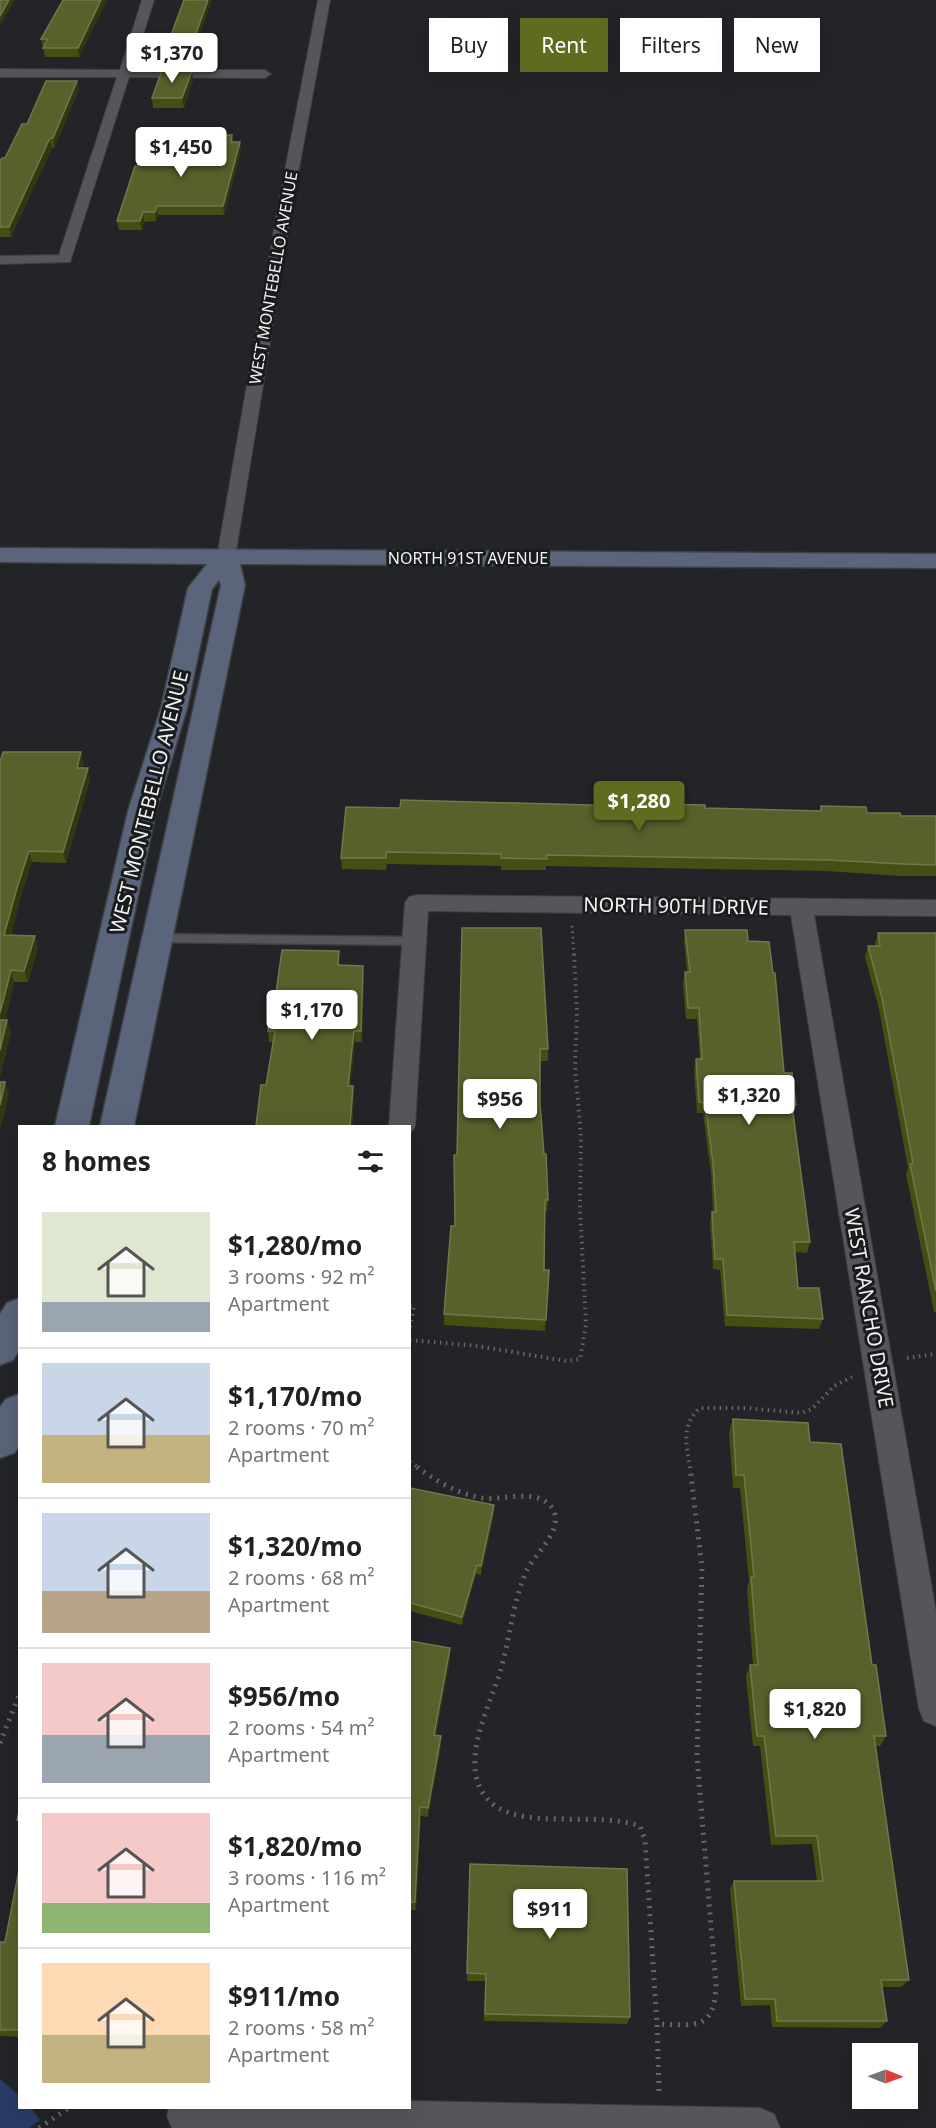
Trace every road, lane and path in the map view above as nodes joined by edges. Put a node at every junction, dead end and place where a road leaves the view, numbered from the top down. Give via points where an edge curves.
1 (148, 0) edge
2 (324, 0) edge
3 (0, 73) edge
4 (265, 74) dead end
5 (123, 75) junction
6 (0, 260) edge
7 (0, 555) edge
8 (226, 557) junction
9 (936, 561) edge
10 (572, 904) junction
11 (801, 907) junction
12 (936, 908) edge
13 (156, 938) junction
14 (413, 941) junction
15 (72, 1125) edge
16 (117, 1125) edge
17 (402, 1125) edge
18 (411, 1306) edge
19 (411, 1322) edge
20 (411, 1340) edge
21 (936, 1354) edge
22 (879, 1367) junction
23 (18, 1414) edge
24 (0, 1440) edge
25 (411, 1463) edge
26 (18, 1698) edge
27 (936, 1708) edge
28 (0, 1743) edge
29 (657, 2024) junction
30 (68, 2109) edge
31 (187, 2112) edge
32 (661, 2126) junction
33 (39, 2128) edge
34 (760, 2128) edge

1 - 5 street
2 - 8 street, WEST MONTEBELLO AVENUE via 285,201
3 - 5 street
4 - 5 street
5 - 6 street via 65,259
7 - 8 street, NORTH 91ST AVENUE
8 - 9 street, NORTH 91ST AVENUE
8 - 13 street, WEST MONTEBELLO AVENUE via 233,585
8 - 15 street, WEST MONTEBELLO AVENUE via 200,588 174,708 142,811
10 - 11 street, NORTH 90TH DRIVE
10 - 14 street, NORTH 90TH DRIVE via 417,903
10 - 20 path via 577,1016 574,1066 581,1137 586,1326 583,1353 580,1359 566,1361
11 - 12 street, NORTH 90TH DRIVE
11 - 22 street, WEST RANCHO DRIVE
13 - 14 lane
13 - 16 street, WEST MONTEBELLO AVENUE
14 - 17 street
18 - 19 path
21 - 22 path via 909,1357
22 - 27 street, WEST RANCHO DRIVE
22 - 29 path via 834,1386 812,1409 802,1413 700,1408 685,1429 702,1568 697,1758 715,2008 705,2021
23 - 24 street
25 - 29 path via 456,1490 483,1498 531,1498 545,1501 552,1509 556,1520 552,1532 528,1569 516,1600 502,1666 474,1750 476,1778 484,1796 496,1807 516,1814 536,1818 609,1818 640,1826 645,1840
26 - 28 path
29 - 32 path
30 - 33 path
31 - 32 street
32 - 34 street

